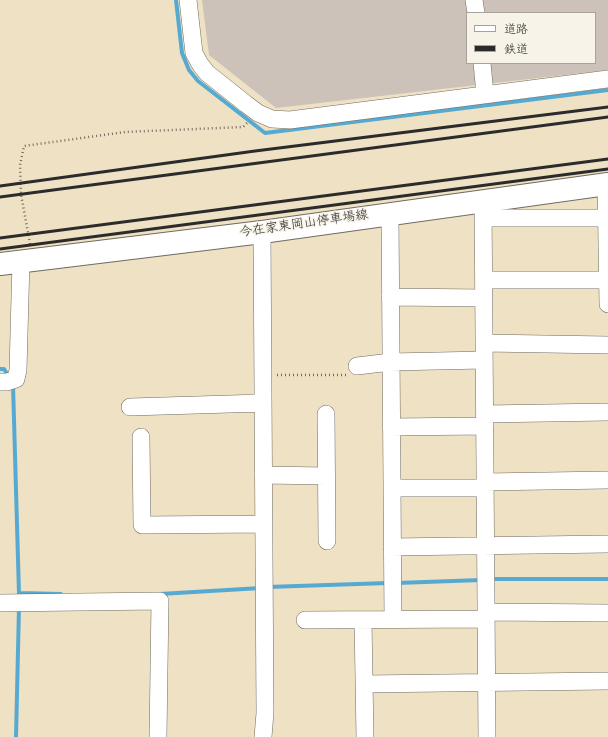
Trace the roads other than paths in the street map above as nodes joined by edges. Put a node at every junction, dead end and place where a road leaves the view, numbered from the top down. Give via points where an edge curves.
1 (188, 0) edge
2 (474, 0) edge
3 (476, 12) edge
4 (482, 64) edge
5 (608, 79) edge
6 (485, 94) junction
7 (607, 184) edge
8 (483, 210) junction
9 (390, 214) junction
10 (607, 218) edge
11 (262, 232) junction
12 (18, 262) edge
13 (484, 280) junction
14 (608, 280) edge
15 (390, 297) junction
16 (484, 298) junction
17 (608, 304) edge
18 (484, 343) junction
19 (608, 345) edge
20 (484, 360) junction
21 (391, 362) junction
22 (357, 366) road end
23 (7, 381) edge
24 (263, 403) junction
25 (130, 407) dead end
26 (608, 412) edge
27 (326, 414) dead end
28 (485, 420) junction
29 (391, 427) junction
30 (141, 437) dead end
31 (263, 475) junction
32 (326, 476) junction
33 (608, 480) edge
34 (485, 485) junction
35 (392, 488) junction
36 (264, 524) junction
37 (327, 541) dead end
38 (608, 544) edge
39 (486, 545) junction
40 (392, 547) junction
41 (13, 603) edge
42 (608, 613) edge
43 (486, 616) junction
44 (393, 619) junction
45 (305, 620) dead end
46 (363, 620) junction
47 (608, 681) edge
48 (487, 682) junction
49 (364, 684) junction
50 (158, 737) edge
51 (263, 737) edge
52 (365, 737) edge
53 (487, 737) edge

1 - 6 street via 194,53 200,64 207,73 246,104 272,120 290,120
2 - 3 street
4 - 6 street
5 - 6 street
7 - 8 main road, 今在家東岡山停車場線
7 - 10 street
8 - 9 main road, 今在家東岡山停車場線
8 - 10 street
8 - 13 street
9 - 11 main road, 今在家東岡山停車場線
9 - 15 street
10 - 14 street
11 - 12 main road, 今在家東岡山停車場線
11 - 24 street
12 - 23 street via 18,370
13 - 14 street
13 - 16 street
14 - 17 street
15 - 16 street
15 - 21 street
16 - 18 street
18 - 19 street
18 - 20 street
20 - 21 street
20 - 28 street
21 - 22 street
21 - 29 street
24 - 25 street
24 - 31 street
26 - 28 street
27 - 32 street
28 - 29 street
28 - 34 street
29 - 35 street
30 - 36 street via 142,525
31 - 32 street
31 - 36 street
32 - 37 street
33 - 34 street
34 - 35 street
34 - 39 street
35 - 40 street
36 - 51 street
38 - 39 street
39 - 40 street
39 - 43 street
40 - 44 street
41 - 50 street via 160,601
42 - 43 street
43 - 44 street
43 - 48 street
44 - 46 street
45 - 46 street
46 - 49 street
47 - 48 street
48 - 49 street
48 - 53 street
49 - 52 street

